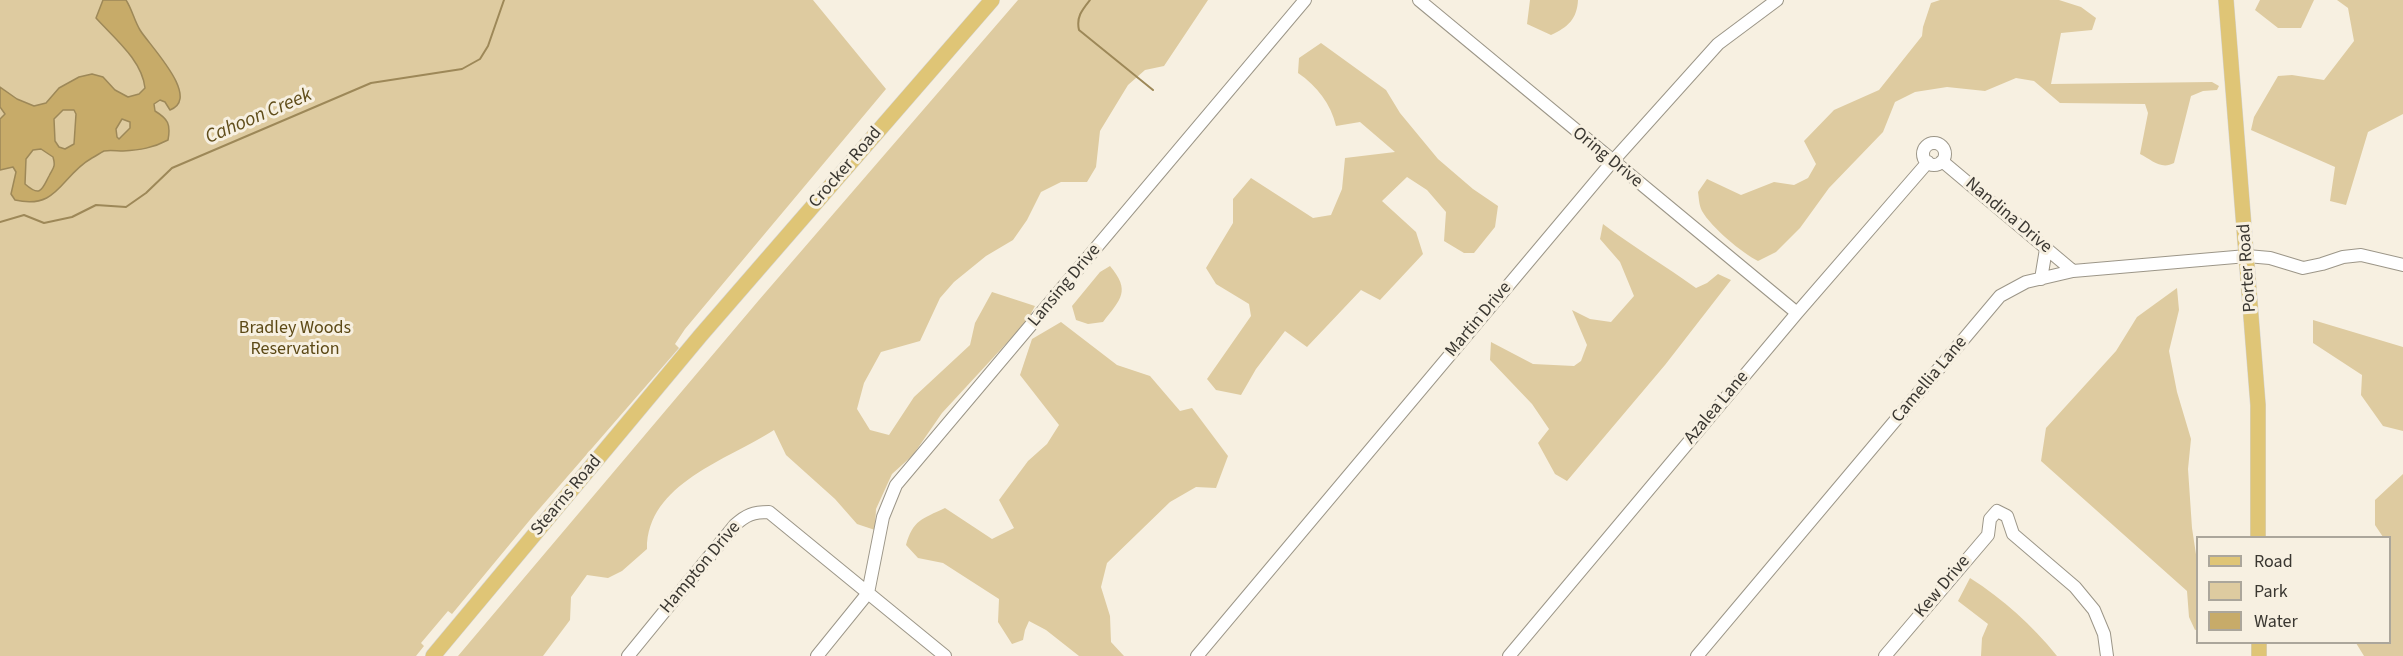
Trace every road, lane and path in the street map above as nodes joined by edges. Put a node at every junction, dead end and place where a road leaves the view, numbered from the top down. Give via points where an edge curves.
1 (992, 0) edge
2 (1305, 0) edge
3 (1419, 0) edge
4 (1777, 0) edge
5 (2226, 0) edge
6 (1942, 161) junction
7 (1612, 162) junction
8 (1928, 162) junction
9 (2046, 249) junction
10 (2247, 256) junction
11 (2403, 265) edge
12 (2073, 271) junction
13 (2041, 279) junction
14 (1797, 313) junction
15 (701, 335) joint
16 (2013, 534) junction
17 (1988, 535) junction
18 (2258, 536) edge
19 (868, 593) junction
20 (433, 656) edge
21 (628, 656) edge
22 (817, 656) edge
23 (945, 656) edge
24 (1197, 656) edge
25 (1509, 656) edge
26 (1697, 656) edge
27 (1885, 656) edge
28 (2107, 656) edge

1 - 15 main road, Crocker Road
2 - 19 street, Lansing Drive via 896,485 883,517
3 - 7 street, Oring Drive
4 - 7 street, Martin Drive via 1718,44
5 - 10 main road, Porter Road
6 - 8 street
6 - 8 street via 1943,147 1934,143 1925,149
6 - 9 street, Nandina Drive
7 - 14 street, Oring Drive
7 - 24 street, Martin Drive
8 - 14 street, Azalea Lane
9 - 12 street, Nandina Drive
9 - 13 street
10 - 11 street, Camellia Lane via 2302,268 2361,255
10 - 12 street, Camellia Lane
10 - 18 main road, Porter Road via 2258,405
12 - 13 street, Camellia Lane
13 - 26 street, Camellia Lane via 2000,296
14 - 25 street, Azalea Lane
15 - 20 main road, Stearns Road
16 - 17 street
16 - 17 street, Kew Drive via 2004,512 1997,511 1992,515
16 - 28 street via 2075,587 2094,610 2104,634
17 - 27 street, Kew Drive
19 - 21 street, Hampton Drive via 769,512 754,512 735,525
19 - 22 street
19 - 23 street, Hampton Drive

